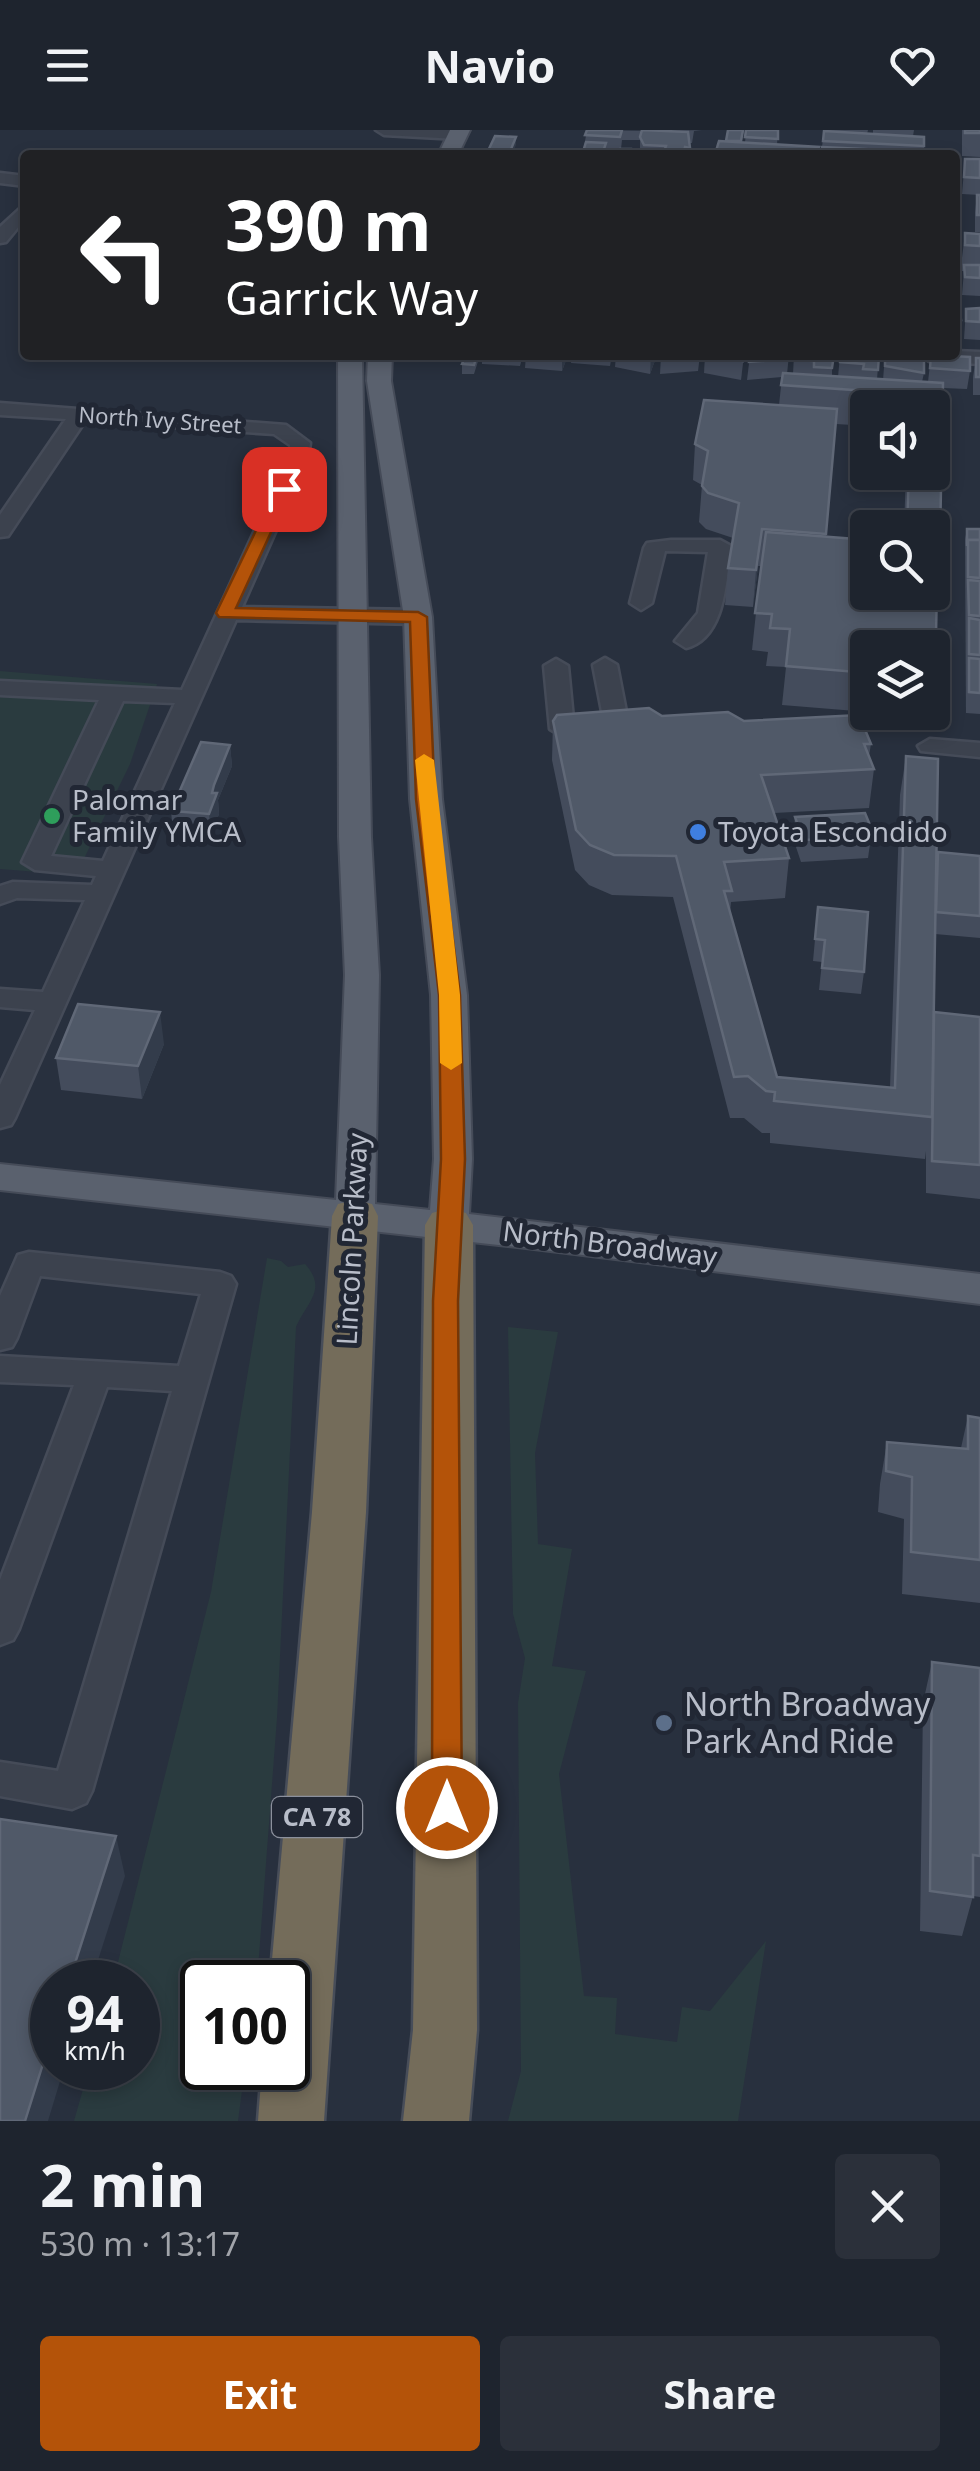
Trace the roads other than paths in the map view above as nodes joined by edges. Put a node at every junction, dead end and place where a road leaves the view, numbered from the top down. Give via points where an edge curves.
1 (384, 130) edge
2 (459, 132) edge
3 (20, 215) edge
4 (0, 240) edge
5 (350, 360) edge
6 (380, 360) edge
7 (0, 409) edge
8 (79, 415) junction
9 (0, 531) edge
10 (641, 602) dead end
11 (225, 613) junction
12 (354, 616) junction
13 (418, 617) junction
14 (686, 641) dead end
15 (604, 665) dead end
16 (556, 666) dead end
17 (0, 688) edge
18 (114, 694) junction
19 (189, 697) junction
20 (617, 727) edge
21 (562, 729) edge
22 (930, 746) dead end
23 (980, 750) edge
24 (108, 882) junction
25 (0, 896) edge
26 (0, 998) edge
27 (52, 1002) junction
28 (10, 1075) edge
29 (0, 1118) edge
30 (0, 1178) edge
31 (356, 1216) junction
32 (450, 1226) junction
33 (980, 1290) edge
34 (0, 1338) edge
35 (0, 1369) edge
36 (95, 1374) junction
37 (192, 1379) junction
38 (0, 1629) edge
39 (0, 1779) edge
40 (291, 2121) edge
41 (436, 2121) edge

1 - 2 street
3 - 4 street
5 - 12 main road, Lincoln Parkway
6 - 13 main road
7 - 8 street, North Ivy Street
8 - 9 street
8 - 11 street, North Ivy Street via 279,429 300,443
10 - 14 street via 663,547 720,546 709,614
11 - 12 street
11 - 19 street
12 - 13 street
12 - 31 main road, Lincoln Parkway via 362,975
13 - 32 main road via 426,799 450,995
15 - 20 street
16 - 21 street
17 - 18 street
18 - 19 street
18 - 24 street via 36,862
19 - 24 street
22 - 23 street
24 - 25 street
24 - 27 street
26 - 27 street
27 - 28 street
28 - 29 street
30 - 31 main road, North Broadway
31 - 32 main road, North Broadway
31 - 40 highway, Lincoln Parkway / CA 78
32 - 33 main road, North Broadway
32 - 41 highway via 445,2030
34 - 37 street via 29,1264 220,1284
35 - 36 street
36 - 37 street
36 - 38 street
37 - 39 street via 72,1791

